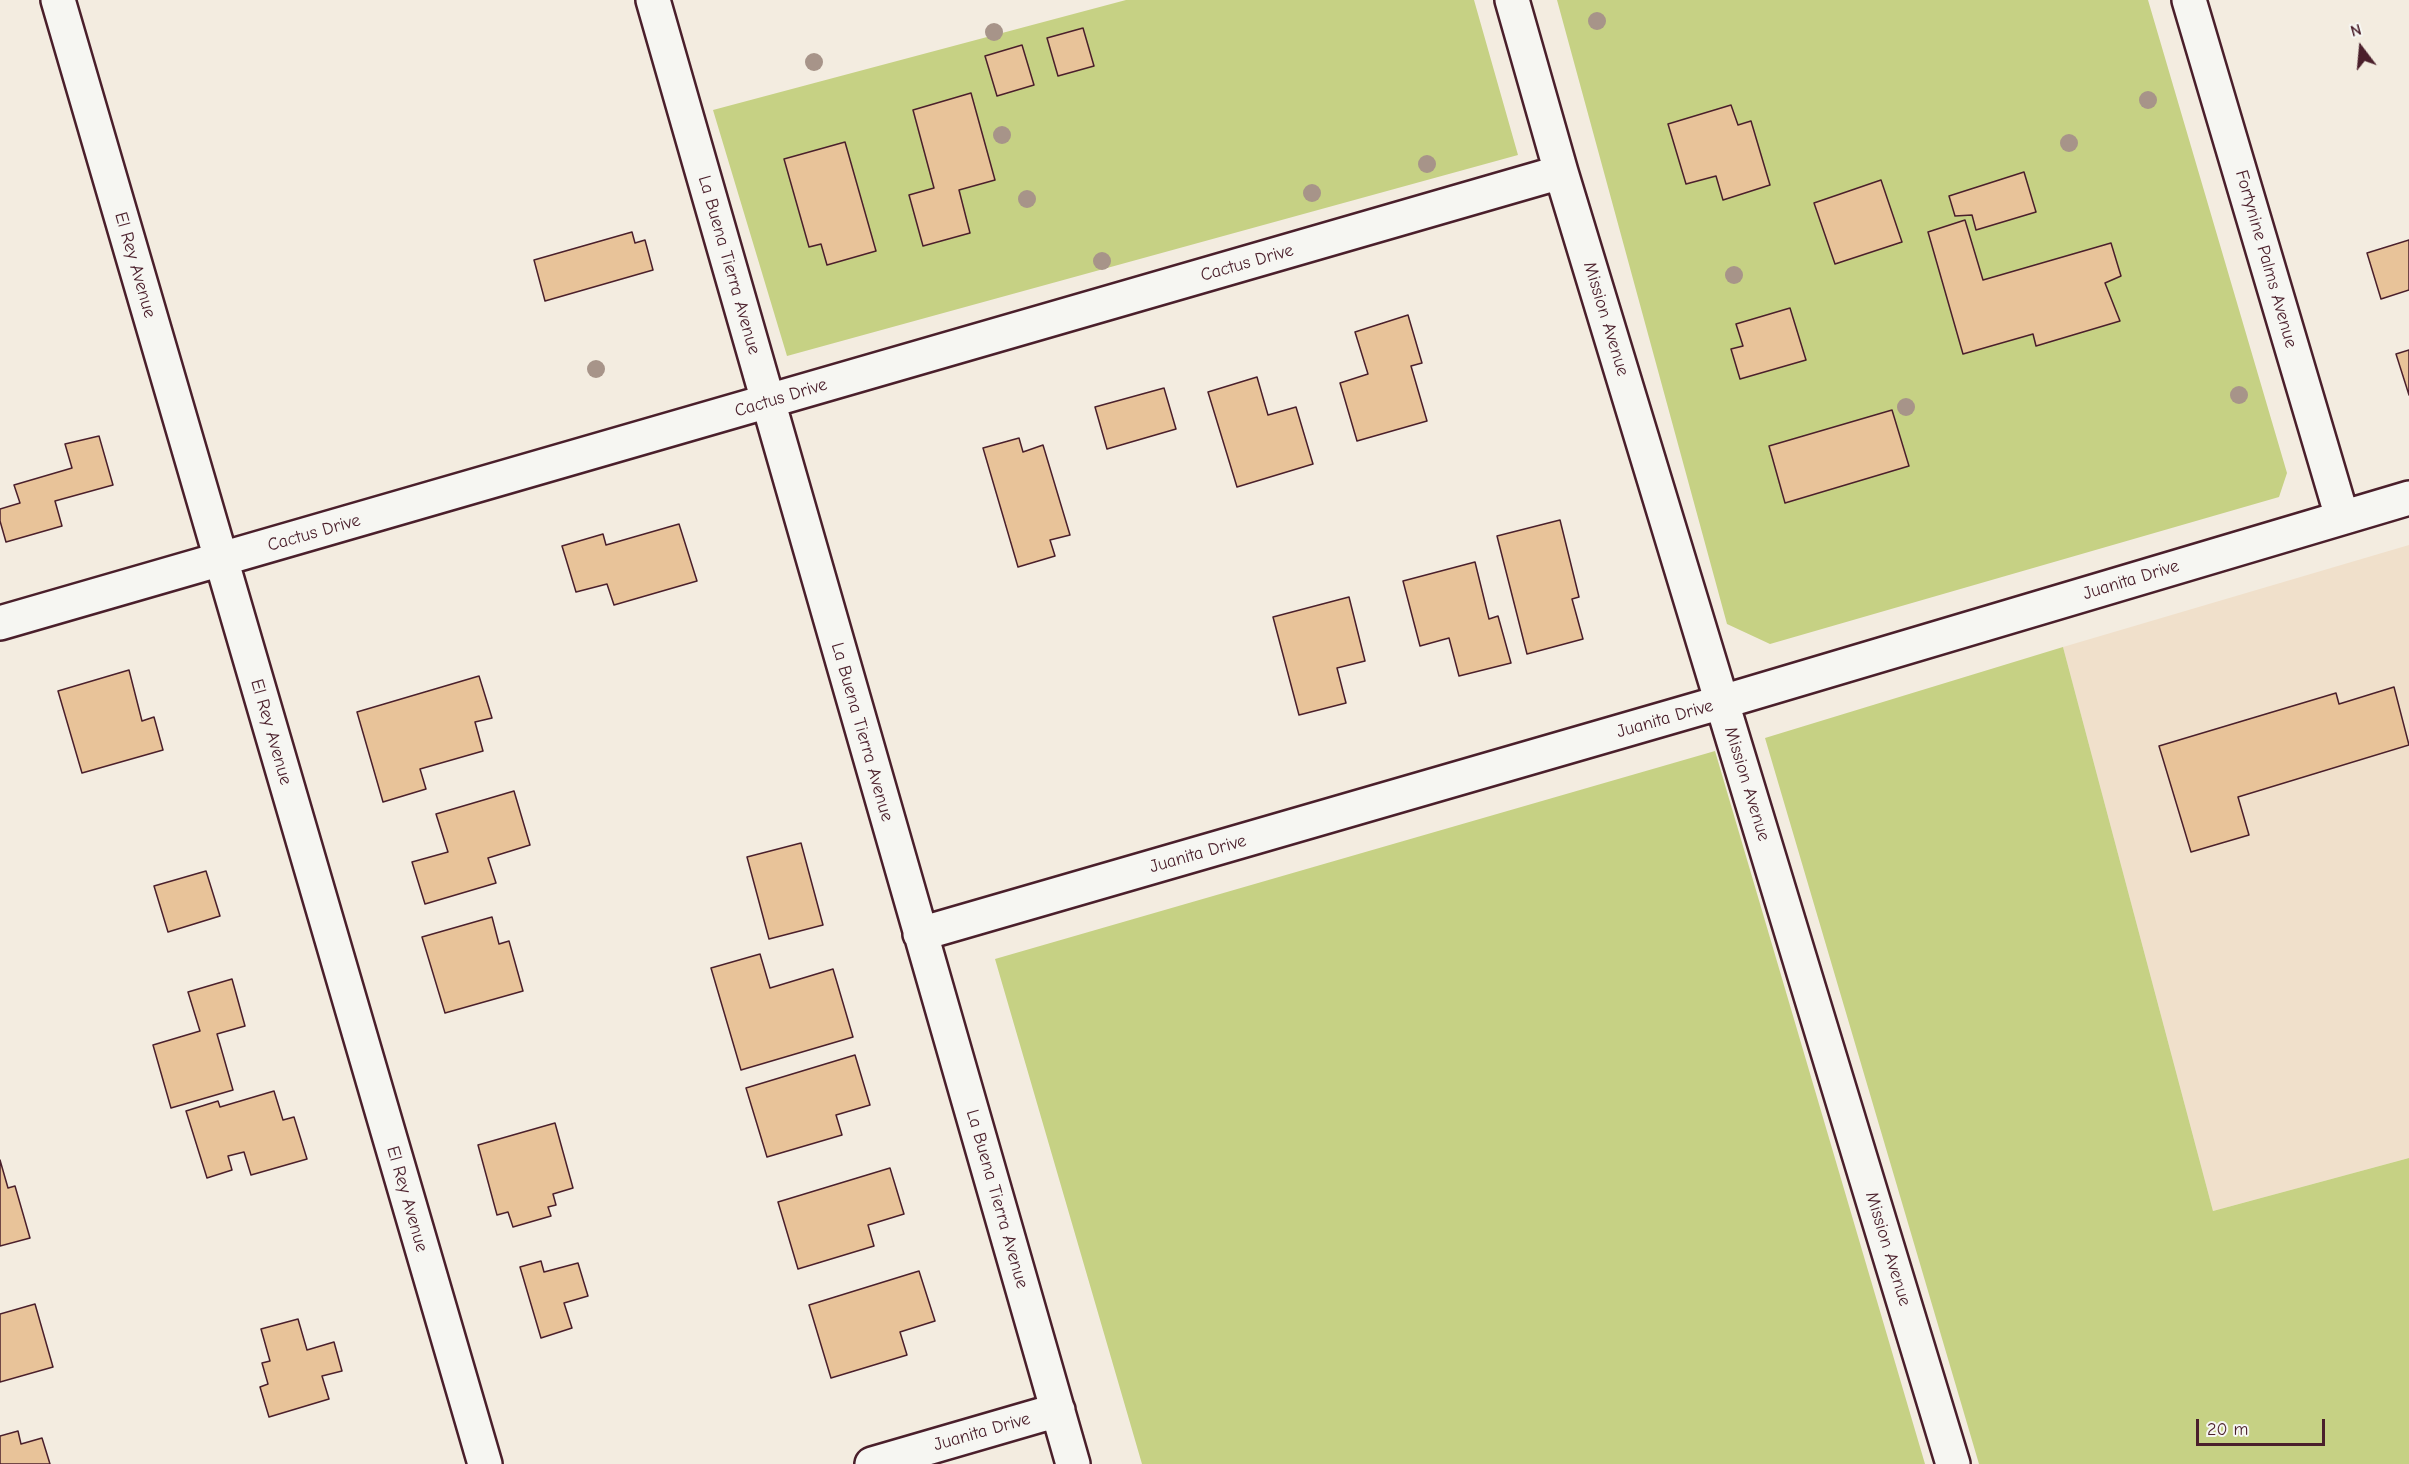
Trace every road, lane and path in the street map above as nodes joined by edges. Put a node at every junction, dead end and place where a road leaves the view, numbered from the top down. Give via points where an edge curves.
1 (58, 0) edge
2 (653, 0) edge
3 (1512, 0) edge
4 (2189, 0) edge
5 (1561, 172) junction
6 (768, 402) junction
7 (2409, 498) edge
8 (2342, 517) junction
9 (221, 560) junction
10 (0, 623) edge
11 (1722, 702) junction
12 (920, 934) junction
13 (1058, 1410) junction
14 (484, 1464) edge
15 (872, 1464) edge
16 (1073, 1464) edge
17 (1953, 1464) edge

1 - 9 street, El Rey Avenue
2 - 6 street, La Buena Tierra Avenue
3 - 5 street, Mission Avenue
4 - 8 street, Fortynine Palms Avenue
5 - 6 street, Cactus Drive
5 - 11 street, Mission Avenue
6 - 9 street, Cactus Drive
6 - 12 street, La Buena Tierra Avenue
7 - 8 street, Juanita Drive
8 - 11 street, Juanita Drive
9 - 10 street, Cactus Drive
9 - 14 street, El Rey Avenue
11 - 12 street, Juanita Drive
11 - 17 street, Mission Avenue
12 - 13 street, La Buena Tierra Avenue
13 - 15 street, Juanita Drive
13 - 16 street, La Buena Tierra Avenue

